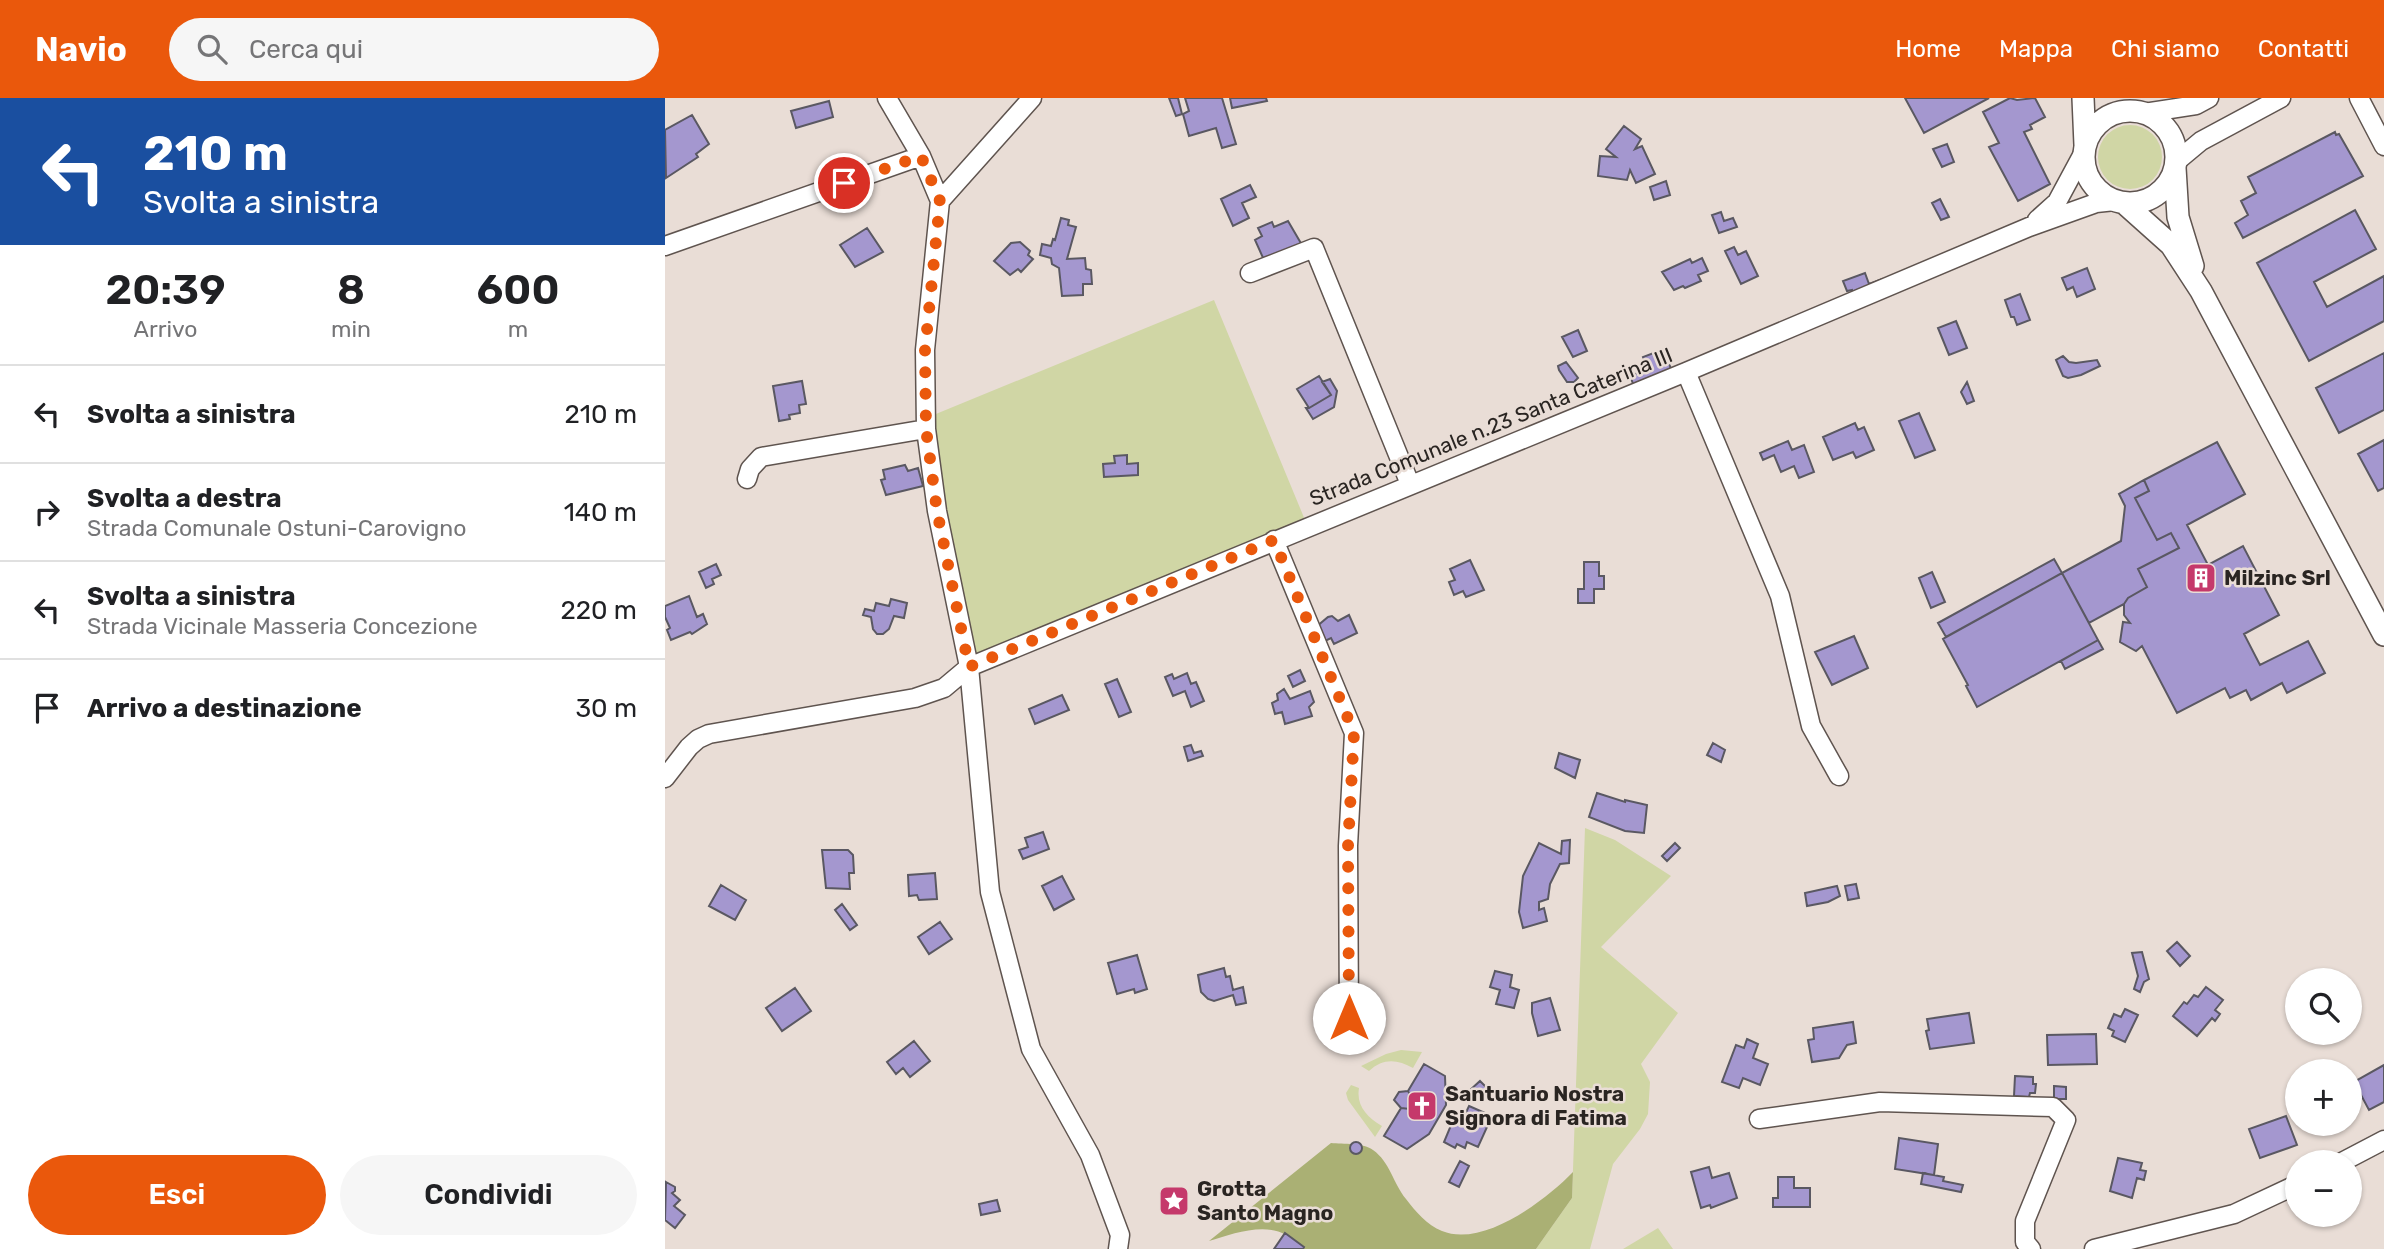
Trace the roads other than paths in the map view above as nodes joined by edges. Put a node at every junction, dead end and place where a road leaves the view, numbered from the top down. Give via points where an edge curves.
1 (887, 98) edge
2 (1032, 98) edge
3 (2083, 98) edge
4 (2209, 98) edge
5 (2281, 98) edge
6 (2359, 98) edge
7 (2133, 107) edge
8 (2384, 146) edge
9 (2085, 148) junction
10 (921, 156) junction
11 (2176, 164) junction
12 (940, 201) junction
13 (2120, 202) junction
14 (2029, 227) junction
15 (665, 246) edge
16 (1250, 273) dead end
17 (2201, 291) junction
18 (1686, 372) junction
19 (926, 429) junction
20 (747, 479) dead end
21 (1410, 484) junction
22 (1274, 540) junction
23 (2384, 635) edge
24 (969, 667) junction
25 (1839, 776) dead end
26 (665, 778) edge
27 (1349, 1018) dead end
28 (1759, 1119) dead end
29 (2384, 1140) edge
30 (2362, 1152) edge
31 (2285, 1190) edge
32 (1118, 1249) edge
33 (2031, 1249) edge
34 (2094, 1249) edge

1 - 10 street
2 - 12 street
3 - 9 main road
4 - 7 street via 2196,105
5 - 11 street via 2201,141
6 - 8 street
7 - 9 main road via 2098,123
7 - 11 main road via 2169,131
9 - 13 main road via 2091,180 2101,193
9 - 14 street via 2057,202
10 - 12 street
10 - 15 street
11 - 13 main road via 2170,180 2151,199
11 - 17 main road via 2178,217
12 - 19 street via 925,350
13 - 14 street, Strada Comunale n.23 Santa Caterina III via 2096,203
13 - 17 main road via 2171,245
14 - 18 street, Strada Comunale n.23 Santa Caterina III
16 - 21 street via 1314,248
17 - 23 main road
18 - 21 street, Strada Comunale n.23 Santa Caterina III
18 - 25 street via 1780,596 1811,726
19 - 20 street via 761,457
19 - 24 street via 937,511
21 - 22 street, Strada Comunale n.23 Santa Caterina III
22 - 24 street, Strada Comunale n.23 Santa Caterina III
22 - 27 street via 1354,733 1348,846
24 - 26 street, Strada Comunale n.23 Santa Caterina III via 944,688 915,698 709,734 689,747
24 - 32 street via 993,905 1031,1049 1090,1155 1120,1235
28 - 33 street via 1880,1102 2053,1107 2066,1120 2025,1221 2025,1242
29 - 30 street
31 - 34 street via 2234,1214

